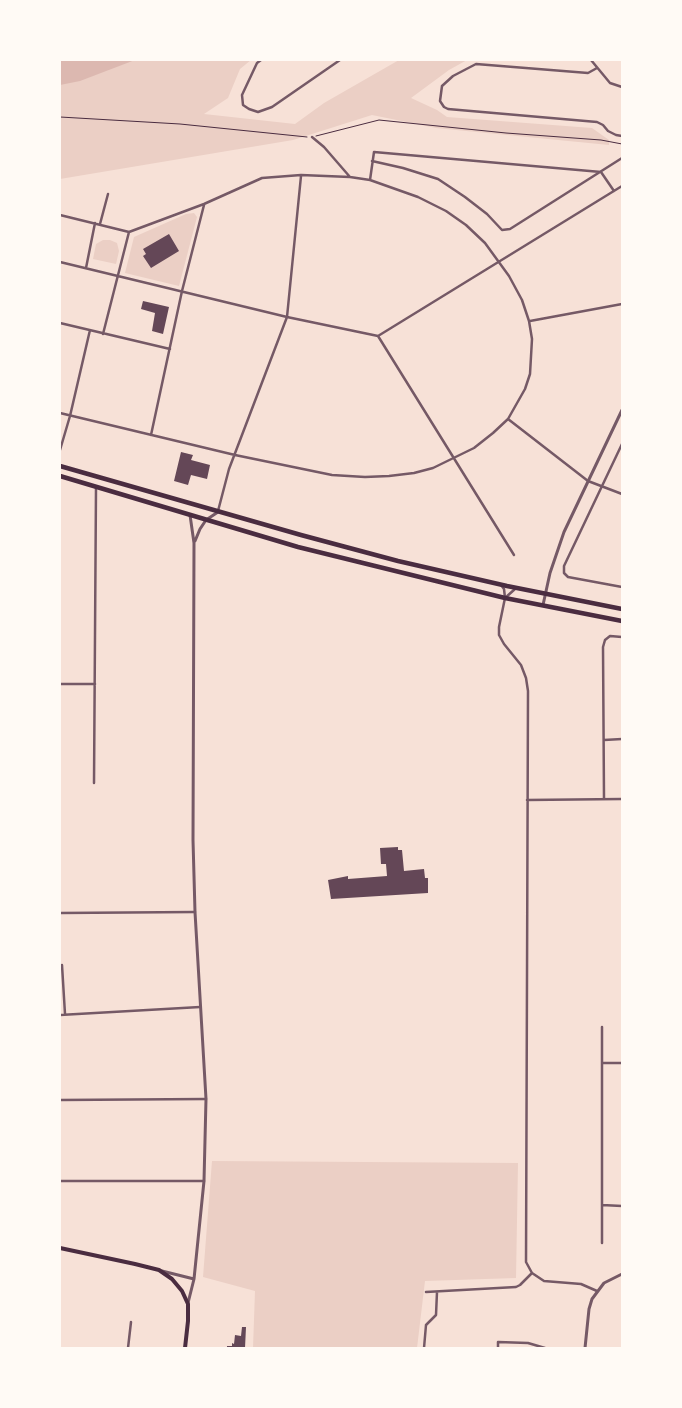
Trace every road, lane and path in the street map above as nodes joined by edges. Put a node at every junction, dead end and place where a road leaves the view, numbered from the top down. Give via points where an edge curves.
1 (261, 60) edge
2 (340, 60) edge
3 (591, 60) edge
4 (596, 68) junction
5 (622, 87) edge
6 (60, 117) edge
7 (622, 136) edge
8 (312, 137) junction
9 (622, 144) edge
10 (622, 158) edge
11 (372, 161) junction
12 (601, 172) junction
13 (301, 175) junction
14 (350, 177) junction
15 (370, 180) junction
16 (622, 186) edge
17 (614, 191) junction
18 (108, 194) dead end
19 (204, 204) junction
20 (60, 215) edge
21 (95, 223) junction
22 (100, 224) junction
23 (129, 232) junction
24 (499, 261) junction
25 (60, 262) edge
26 (86, 268) junction
27 (118, 276) junction
28 (182, 292) junction
29 (622, 304) edge
30 (287, 318) junction
31 (529, 321) junction
32 (60, 323) edge
33 (90, 330) junction
34 (103, 334) junction
35 (378, 336) junction
36 (170, 349) junction
37 (622, 410) edge
38 (60, 413) edge
39 (70, 416) junction
40 (508, 419) junction
41 (150, 435) junction
42 (622, 444) edge
43 (60, 450) edge
44 (234, 455) junction
45 (454, 459) junction
46 (60, 466) edge
47 (60, 476) edge
48 (588, 481) junction
49 (96, 486) junction
50 (601, 487) junction
51 (622, 494) edge
52 (218, 511) junction
53 (190, 515) junction
54 (206, 520) junction
55 (194, 543) junction
56 (514, 556) dead end
57 (500, 584) junction
58 (622, 587) edge
59 (517, 588) junction
60 (545, 593) junction
61 (505, 598) junction
62 (543, 605) junction
63 (622, 608) edge
64 (622, 621) edge
65 (622, 637) edge
66 (60, 684) edge
67 (95, 684) junction
68 (622, 739) edge
69 (604, 740) junction
70 (94, 783) dead end
71 (604, 799) junction
72 (622, 799) edge
73 (527, 800) junction
74 (195, 912) junction
75 (60, 913) edge
76 (62, 965) dead end
77 (200, 1007) junction
78 (65, 1014) junction
79 (60, 1015) edge
80 (602, 1027) dead end
81 (602, 1063) junction
82 (622, 1063) edge
83 (206, 1098) junction
84 (60, 1100) edge
85 (60, 1181) edge
86 (204, 1181) junction
87 (602, 1205) junction
88 (622, 1206) edge
89 (602, 1243) dead end
90 (60, 1248) edge
91 (159, 1270) junction
92 (532, 1273) junction
93 (622, 1274) edge
94 (194, 1278) junction
95 (597, 1291) junction
96 (426, 1292) dead end
97 (438, 1292) junction
98 (188, 1304) junction
99 (131, 1322) dead end
100 (128, 1348) edge
101 (186, 1348) edge
102 (424, 1348) edge
103 (498, 1348) edge
104 (545, 1348) edge
105 (585, 1348) edge

1 - 2 street via 242,94 243,105 258,112 280,102
3 - 4 street
4 - 5 street via 610,83
4 - 7 street via 588,73 476,64 442,86 440,101 448,109 597,122
6 - 8 path via 180,124
8 - 9 path via 379,120
8 - 14 street
10 - 12 street
11 - 12 street via 374,152
11 - 12 street via 438,179 487,214 502,230 510,229
11 - 15 street
12 - 17 street
13 - 14 street
13 - 19 street via 262,178
13 - 30 street
14 - 15 street
15 - 24 street via 446,211 486,243
16 - 17 street
17 - 24 street
18 - 22 street
19 - 23 street
19 - 28 street
20 - 21 street
21 - 22 street
21 - 26 street
22 - 23 street
23 - 27 street
24 - 31 street via 522,300
24 - 35 street
25 - 26 street
26 - 27 street
27 - 28 street
27 - 34 street
28 - 30 street
28 - 36 street
29 - 31 street
30 - 35 street
30 - 44 street
31 - 40 street via 530,374
32 - 33 street
33 - 34 street
33 - 39 street
34 - 36 street
35 - 45 street
36 - 41 street
37 - 48 street
38 - 39 street
39 - 41 street
39 - 43 street
40 - 45 street via 474,448
40 - 48 street
41 - 44 street
42 - 50 street
44 - 45 street via 332,475 365,477 414,474
44 - 52 street
45 - 56 street
46 - 52 highway
47 - 49 highway
48 - 50 street
48 - 60 street via 558,545
49 - 53 highway
49 - 67 street
50 - 51 street
50 - 58 street via 564,566 564,573 568,577
52 - 54 street
52 - 57 highway
53 - 54 highway
53 - 55 street
54 - 55 street
54 - 61 highway
55 - 74 street
57 - 59 highway
57 - 61 street
59 - 60 highway
59 - 61 street
60 - 62 street
60 - 63 highway
61 - 62 highway
61 - 73 street via 499,635 521,665 528,691
62 - 64 highway
65 - 69 street via 610,636 603,647
66 - 67 street
67 - 70 street
68 - 69 street
69 - 71 street
71 - 72 street
71 - 73 street
73 - 92 street via 525,1253
74 - 75 street
74 - 77 street
76 - 78 street
77 - 78 street
77 - 83 street
78 - 79 street
80 - 81 street
81 - 82 street
81 - 87 street
83 - 84 street
83 - 86 street
85 - 86 street
86 - 94 street
87 - 88 street
87 - 89 street
90 - 91 main road
91 - 94 street
91 - 98 main road via 172,1279
92 - 95 street via 544,1281 582,1284
92 - 97 street via 516,1287
93 - 95 street via 610,1279
94 - 98 street
95 - 105 street via 589,1309
96 - 97 street
97 - 102 street via 436,1316 426,1325
98 - 101 main road
99 - 100 street
103 - 104 street via 498,1342 528,1342

